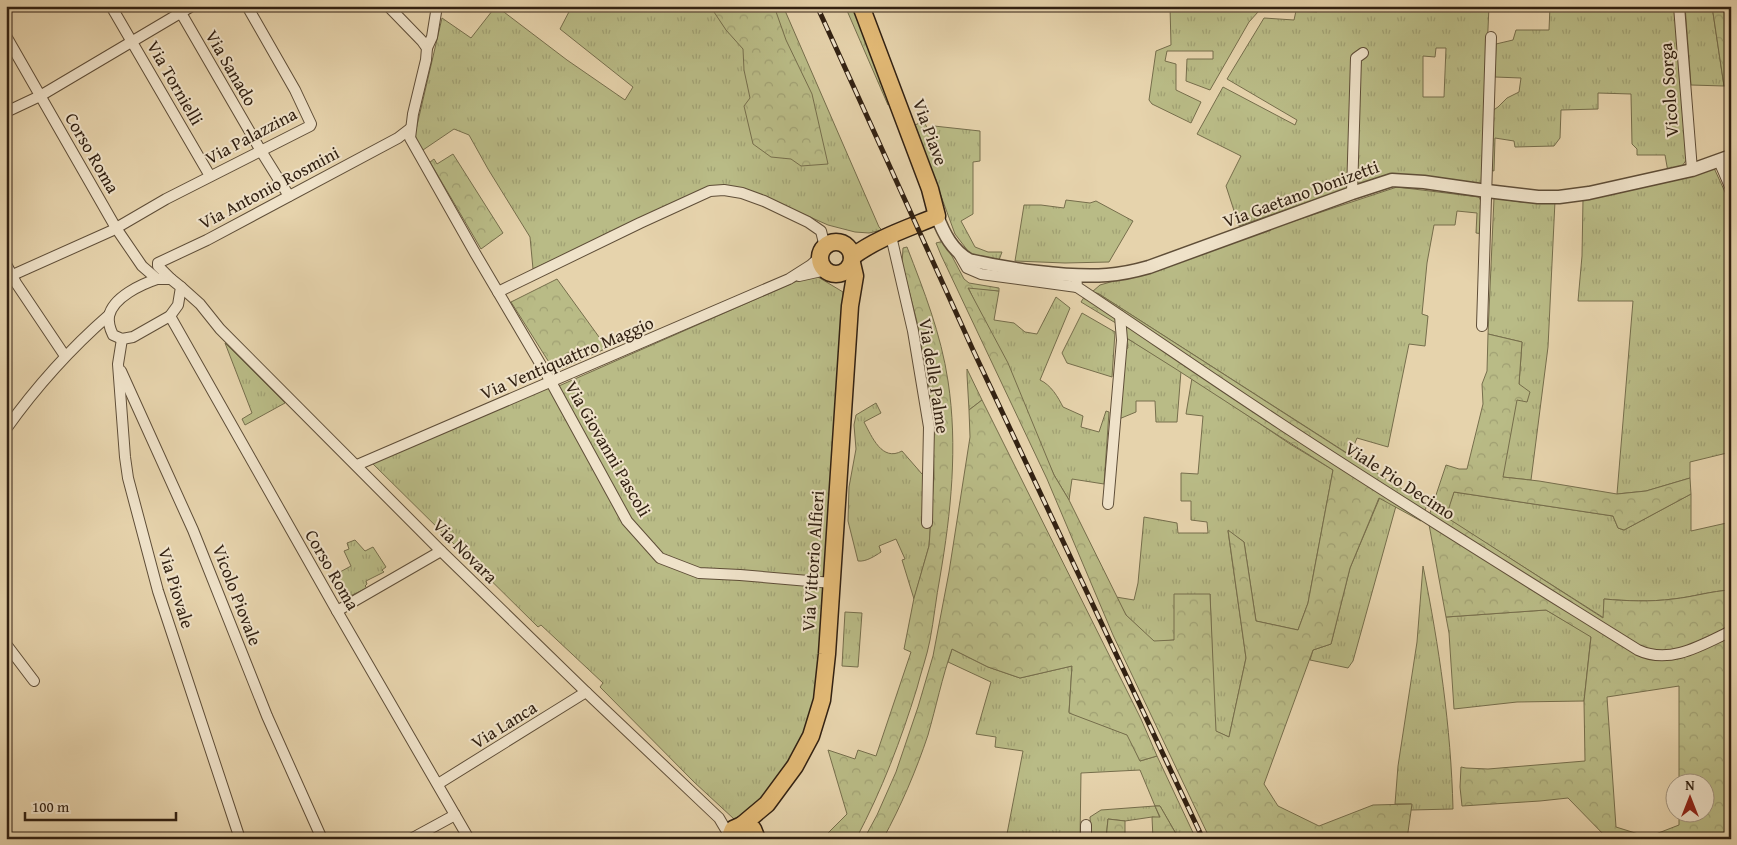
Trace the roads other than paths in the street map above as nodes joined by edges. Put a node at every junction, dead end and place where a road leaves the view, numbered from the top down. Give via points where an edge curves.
1 (111, 6) edge
2 (192, 6) edge
3 (247, 6) edge
4 (388, 6) edge
5 (437, 6) edge
6 (862, 6) edge
7 (1679, 6) edge
8 (179, 10) edge
9 (6, 36) edge
10 (1491, 37) dead end
11 (133, 42) junction
12 (427, 48) junction
13 (1363, 53) dead end
14 (40, 96) junction
15 (6, 112) edge
16 (411, 133) junction
17 (261, 152) junction
18 (1725, 158) edge
19 (1692, 170) junction
20 (210, 176) junction
21 (1731, 189) edge
22 (1487, 192) junction
23 (1352, 193) junction
24 (289, 196) junction
25 (937, 216) junction
26 (116, 228) junction
27 (886, 238) junction
28 (842, 243) junction
29 (852, 260) junction
30 (826, 262) junction
31 (6, 264) edge
32 (9, 276) edge
33 (157, 279) junction
34 (171, 279) junction
35 (1077, 281) junction
36 (181, 287) junction
37 (498, 292) junction
38 (178, 305) junction
39 (850, 306) junction
40 (109, 315) junction
41 (170, 316) junction
42 (1120, 316) junction
43 (1482, 326) dead end
44 (220, 329) junction
45 (122, 339) junction
46 (65, 356) junction
47 (118, 364) junction
48 (551, 382) junction
49 (6, 429) edge
50 (357, 465) junction
51 (1108, 504) dead end
52 (927, 523) dead end
53 (442, 551) junction
54 (832, 583) junction
55 (337, 611) junction
56 (1731, 631) edge
57 (6, 644) edge
58 (34, 681) dead end
59 (586, 692) junction
60 (438, 784) junction
61 (455, 815) junction
62 (1086, 825) dead end
63 (741, 833) edge
64 (240, 839) edge
65 (322, 839) edge
66 (411, 839) edge
67 (469, 839) edge
68 (1086, 839) edge

1 - 11 street, Via Tornielli
2 - 8 street
3 - 17 street, Via Palazzina via 311,124
4 - 12 street
5 - 12 street
6 - 25 main road, Via Piave
7 - 19 street, Vicolo Sorga
8 - 11 street
8 - 17 street, Via Sanado
9 - 14 street, Corso Roma
10 - 22 street
11 - 14 street
11 - 20 street, Via Tornielli
12 - 16 street
13 - 23 street via 1356,58
14 - 15 street
14 - 26 street, Corso Roma
16 - 24 street, Via Antonio Rosmini
16 - 37 street, Via Giovanni Pascoli
17 - 20 street, Via Palazzina
17 - 24 street, Via Sanado
18 - 19 street, Via Gaetano Donizetti
18 - 21 street
19 - 22 street, Via Gaetano Donizetti via 1559,197
20 - 26 street, Via Palazzina
22 - 23 street, Via Gaetano Donizetti via 1392,180
22 - 43 street
23 - 35 street, Via Gaetano Donizetti via 1149,267
24 - 34 street, Via Antonio Rosmini via 158,263
25 - 27 main road
25 - 35 street, Via Gaetano Donizetti via 960,254 969,260
26 - 32 street, Via Palazzina
26 - 33 street, Corso Roma via 142,266
27 - 28 main road
27 - 29 main road
27 - 52 street, Via delle Palme via 913,331 928,427
28 - 29 main road via 849,249
28 - 30 main road via 832,242
29 - 30 main road via 845,272
29 - 39 main road, Via Vittorio Alfieri via 855,276
30 - 37 street via 821,231 808,222 742,193 710,191
30 - 39 main road via 845,285
30 - 48 street, Via Ventiquattro Maggio via 811,265 789,279
31 - 32 street
32 - 46 street
33 - 34 street
33 - 40 street via 126,294
34 - 36 street, Via Novara
35 - 42 street, Viale Pio Decimo
36 - 38 street
36 - 44 street, Via Novara via 196,299
37 - 48 street, Via Giovanni Pascoli
38 - 41 street
38 - 44 street via 186,299
39 - 54 main road, Via Vittorio Alfieri
40 - 45 street via 113,335
40 - 46 street
41 - 45 street via 133,337
41 - 55 street, Corso Roma
42 - 51 street via 1122,340
42 - 56 street, Viale Pio Decimo via 1362,476 1645,654 1679,654
44 - 50 street, Via Novara
45 - 47 street, Via Piovale
46 - 49 street
47 - 64 street, Via Piovale via 128,478 158,591
47 - 65 street, Vicolo Piovale via 194,530 267,716
48 - 50 street, Via Ventiquattro Maggio
48 - 54 street, Via Giovanni Pascoli via 627,522 660,558 699,573
50 - 53 street, Via Novara
53 - 55 street
53 - 59 street, Via Novara
54 - 63 main road, Via Vittorio Alfieri via 822,700 811,736 795,766
55 - 60 street, Corso Roma
57 - 58 street
59 - 60 street, Via Lanca
59 - 63 street, Via Novara via 719,818
60 - 61 street, Corso Roma
61 - 66 street
61 - 67 street, Corso Roma
62 - 68 street

